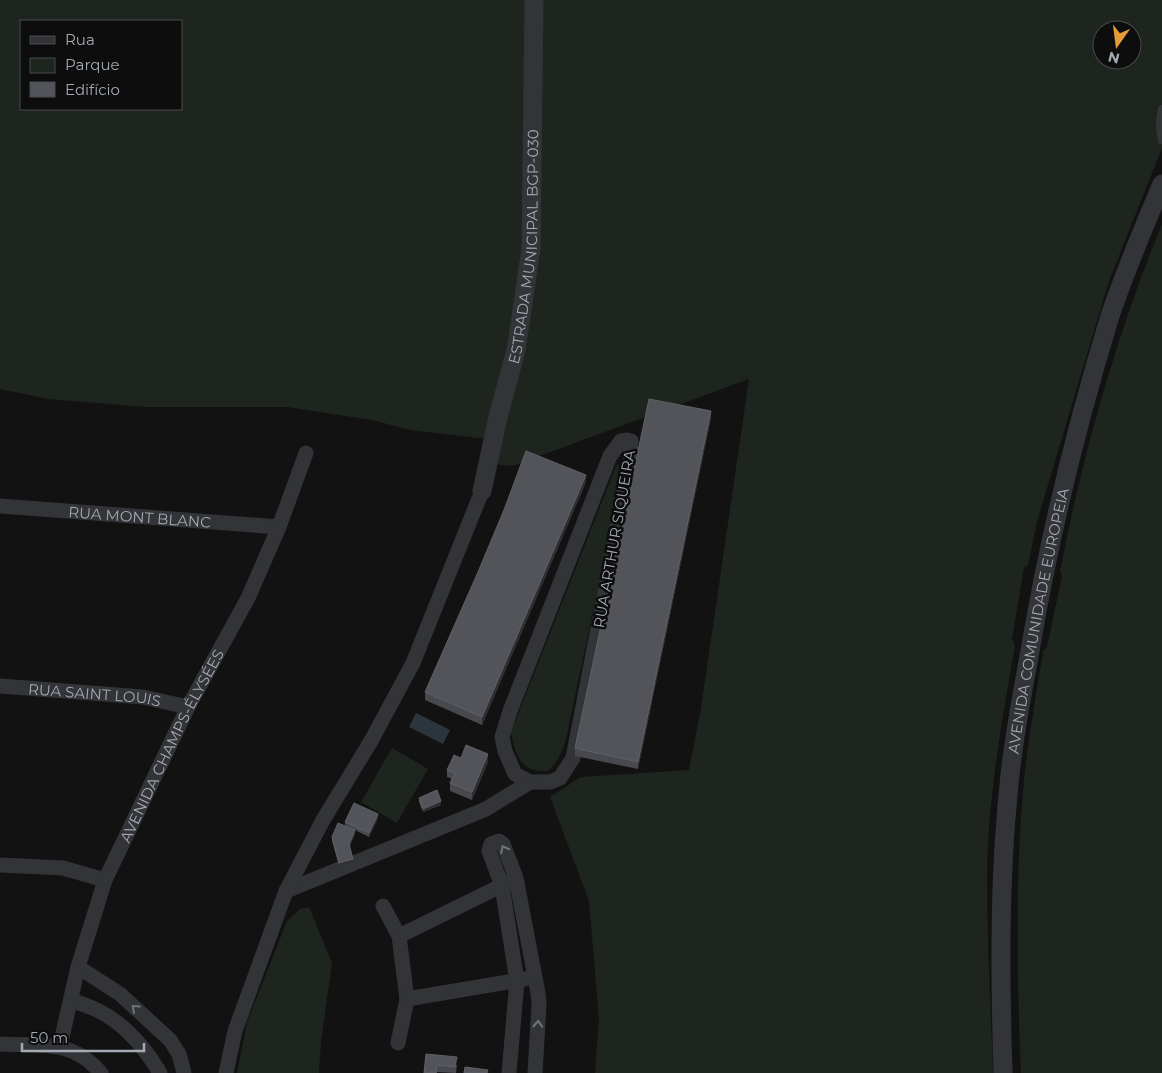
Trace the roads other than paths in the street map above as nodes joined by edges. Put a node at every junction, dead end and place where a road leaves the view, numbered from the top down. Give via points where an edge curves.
1 (534, 0) edge
2 (1162, 109) edge
3 (1162, 140) edge
4 (1162, 184) edge
5 (306, 453) dead end
6 (482, 491) joint
7 (0, 506) edge
8 (279, 527) junction
9 (0, 686) edge
10 (188, 707) junction
11 (530, 782) junction
12 (0, 865) edge
13 (516, 878) junction
14 (105, 880) junction
15 (502, 886) junction
16 (286, 891) junction
17 (382, 906) dead end
18 (399, 936) junction
19 (78, 967) junction
20 (534, 977) junction
21 (517, 981) junction
22 (407, 999) junction
23 (71, 1000) junction
24 (398, 1043) dead end
25 (0, 1044) edge
26 (60, 1046) junction
27 (509, 1068) edge
28 (536, 1069) edge
29 (101, 1073) edge
30 (160, 1073) edge
31 (184, 1073) edge
32 (226, 1073) edge
33 (1003, 1073) edge

1 - 6 street, ESTRADA MUNICIPAL BGP-030 via 531,249 516,350
2 - 3 lane via 1159,130
4 - 33 street, AVENIDA COMUNIDADE EUROPEIA via 1111,315 1051,536 1034,626 1006,813 1001,941
5 - 8 street, AVENIDA CHAMPS-ÉLYSÉES
6 - 16 street via 413,663
7 - 8 street, RUA MONT BLANC
8 - 10 street, AVENIDA CHAMPS-ÉLYSÉES via 248,598
9 - 10 street, RUA SAINT LOUIS via 143,697
10 - 14 street, AVENIDA CHAMPS-ÉLYSÉES
11 - 11 street, RUA ARTHUR SIQUEIRA via 550,782 560,778 573,758 632,441 621,441 610,456 502,737 515,774
11 - 16 street, RUA ARTHUR SIQUEIRA via 486,809
12 - 14 street via 63,868
13 - 15 street
13 -> 15 street via 503,844 496,841 489,851
13 - 20 street
14 - 19 street, AVENIDA CHAMPS-ÉLYSÉES
15 - 18 street
15 - 21 street
16 - 32 street via 235,1031
17 - 18 street
18 - 22 street
19 - 23 street, AVENIDA CHAMPS-ÉLYSÉES
31 -> 19 street via 179,1054 170,1040 120,994
20 - 21 street
28 -> 20 street via 539,1005
21 - 22 street
21 - 27 street
22 - 24 street
23 - 26 street, AVENIDA CHAMPS-ÉLYSÉES
23 - 30 street via 98,1010 121,1026 141,1045
25 - 26 street
26 - 29 street via 86,1059
27 - 28 street

